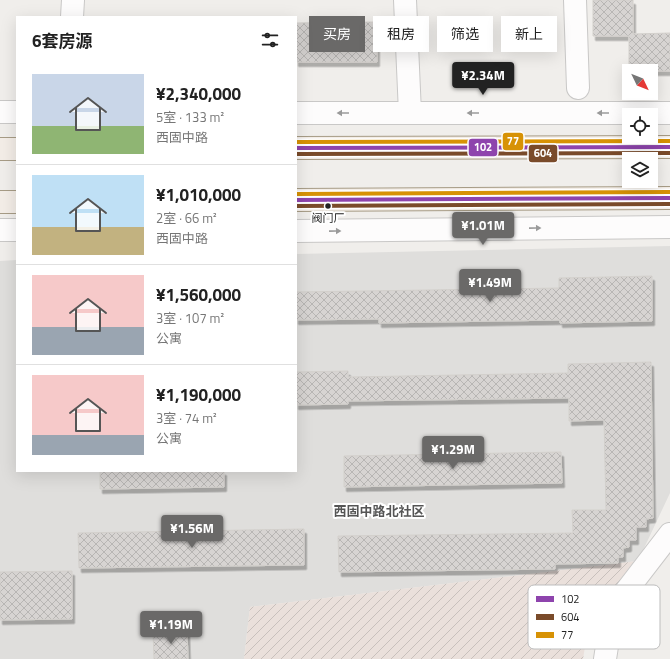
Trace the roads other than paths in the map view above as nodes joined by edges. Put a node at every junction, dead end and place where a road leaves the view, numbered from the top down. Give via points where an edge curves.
1 (73, 0) edge
2 (405, 0) edge
3 (575, 0) edge
4 (72, 16) edge
5 (578, 88) dead end
6 (0, 112) edge
7 (16, 112) edge
8 (297, 113) edge
9 (410, 113) junction
10 (670, 113) edge
11 (670, 147) edge
12 (297, 148) edge
13 (0, 149) edge
14 (16, 149) edge
15 (670, 198) edge
16 (297, 200) edge
17 (0, 202) edge
18 (16, 202) edge
19 (670, 227) edge
20 (0, 230) edge
21 (16, 230) edge
22 (297, 231) edge
23 (670, 534) edge
24 (631, 585) edge
25 (607, 649) edge
26 (605, 659) edge

1 - 4 street
2 - 9 street
3 - 5 street
6 - 7 street
9 -> 8 street
10 -> 9 street
11 - 12 main road
13 - 14 main road
15 - 16 main road
17 - 18 main road
22 -> 19 street
20 - 21 street
23 - 24 street
25 - 26 street

